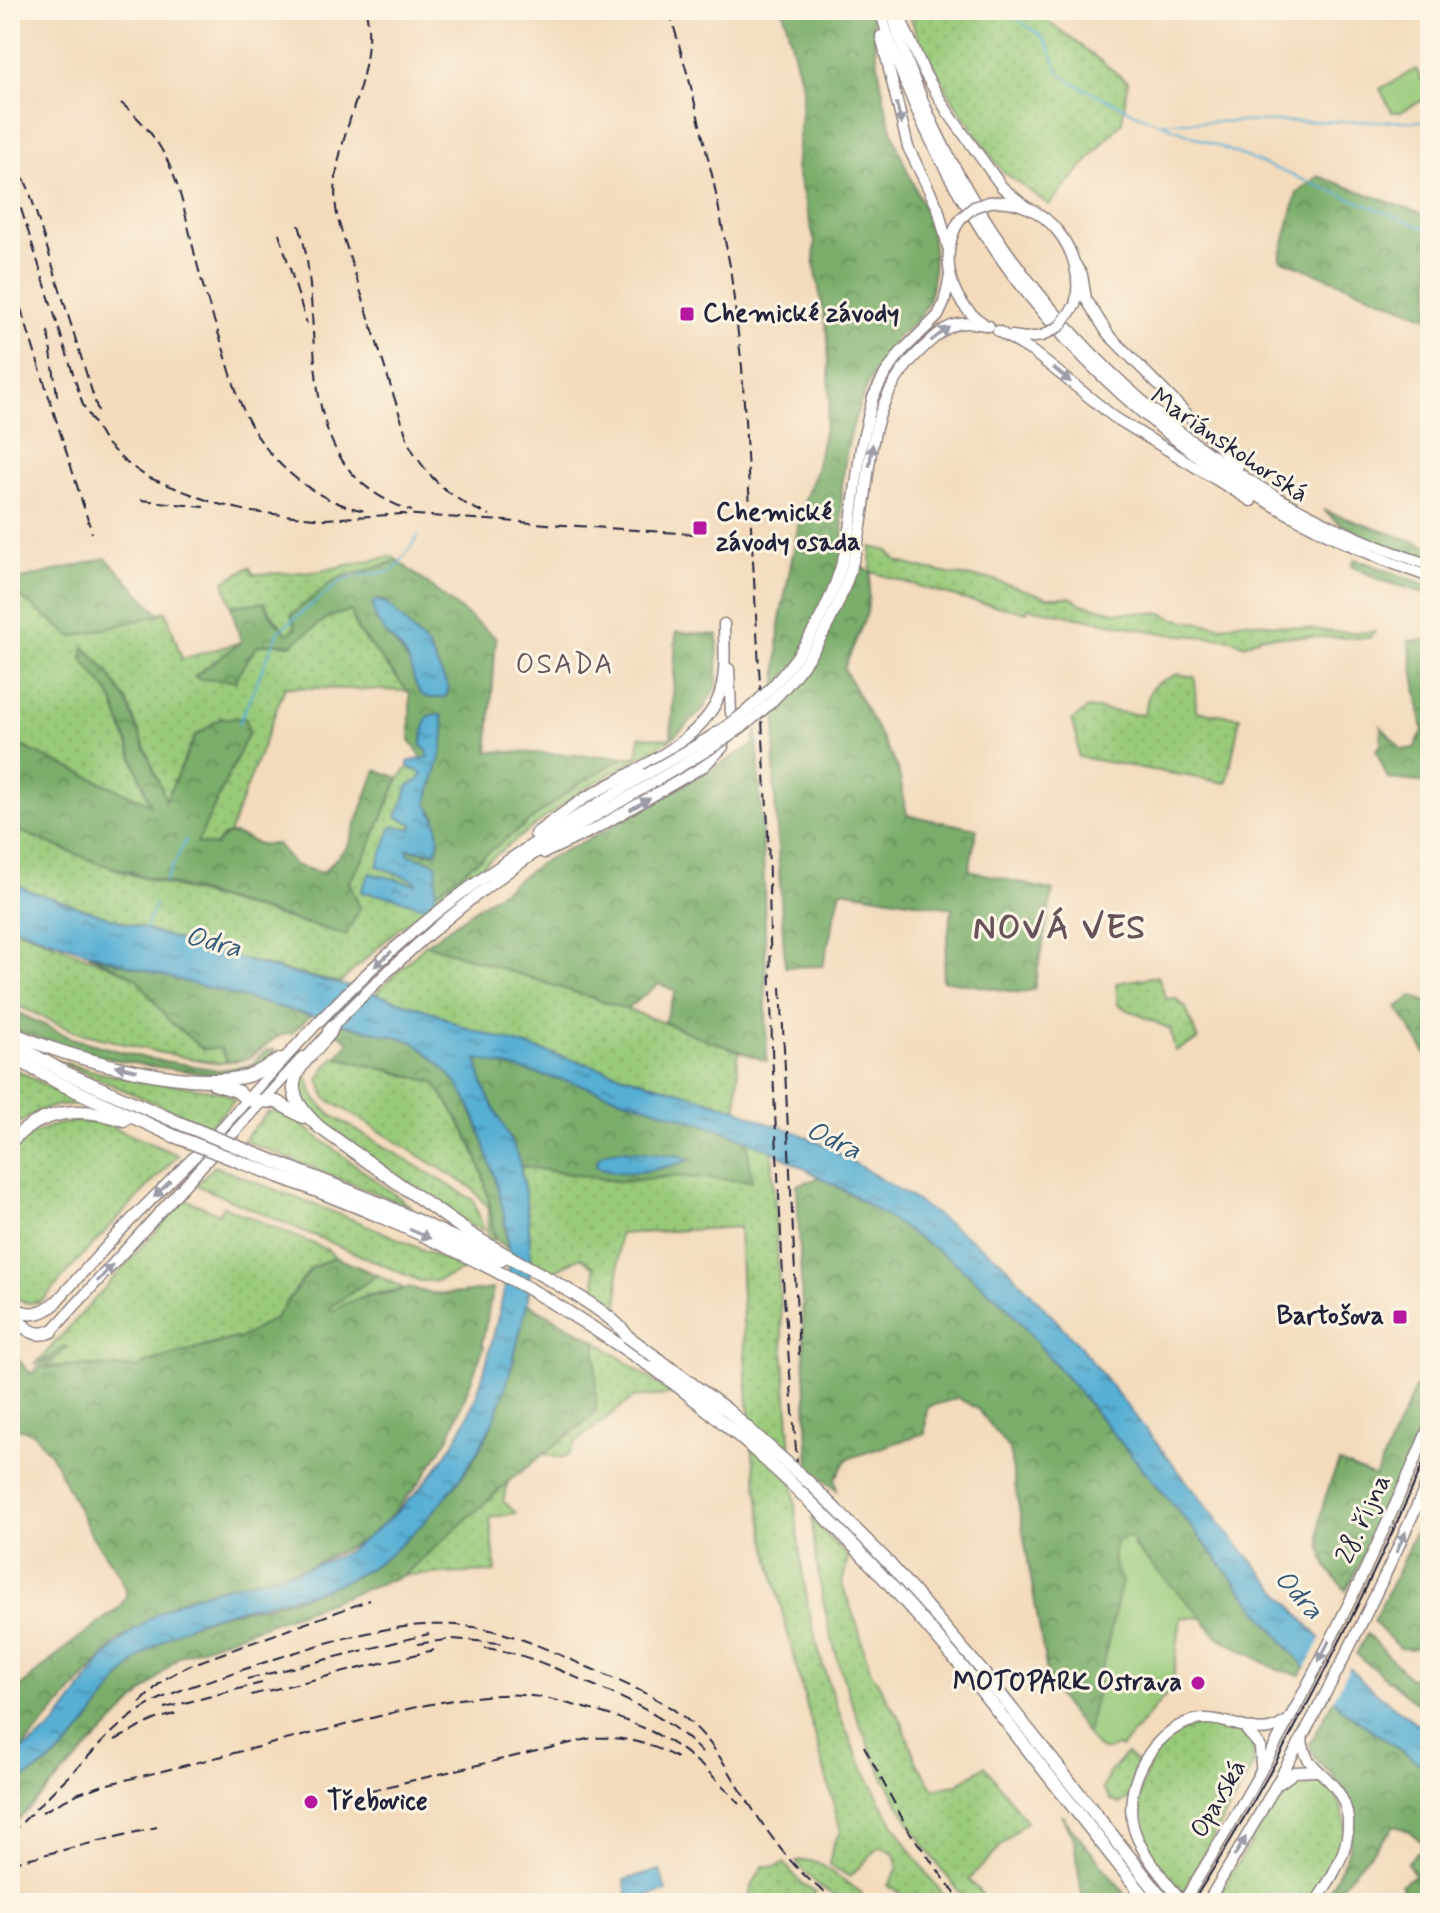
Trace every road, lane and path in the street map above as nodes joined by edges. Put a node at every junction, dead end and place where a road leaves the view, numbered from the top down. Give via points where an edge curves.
1 (878, 10) edge
2 (894, 10) edge
3 (1026, 207) junction
4 (948, 247) junction
5 (1075, 264) junction
6 (950, 276) junction
7 (993, 329) junction
8 (1280, 506) junction
9 (855, 531) junction
10 (1430, 565) edge
11 (1430, 577) edge
12 (731, 713) dead end
13 (723, 747) dead end
14 (650, 778) junction
15 (503, 861) junction
16 (520, 863) junction
17 (469, 894) junction
18 (333, 1026) joint
19 (10, 1032) edge
20 (10, 1042) edge
21 (10, 1055) edge
22 (282, 1059) junction
23 (297, 1068) junction
24 (174, 1076) junction
25 (247, 1100) junction
26 (262, 1101) junction
27 (319, 1127) junction
28 (218, 1132) dead end
29 (174, 1136) junction
30 (230, 1137) dead end
31 (10, 1142) edge
32 (198, 1153) dead end
33 (210, 1157) dead end
34 (463, 1242) junction
35 (55, 1303) joint
36 (10, 1305) edge
37 (10, 1312) edge
38 (52, 1331) joint
39 (1430, 1425) edge
40 (1430, 1476) edge
41 (979, 1677) junction
42 (1290, 1717) junction
43 (1309, 1724) joint
44 (1240, 1727) junction
45 (1302, 1737) junction
46 (1316, 1771) junction
47 (1261, 1772) junction
48 (1273, 1790) junction
49 (1179, 1899) edge
50 (1149, 1903) edge
51 (1207, 1903) edge
52 (1315, 1903) edge

1 -> 4 main road via 908,147 938,208
1 - 8 main road, Mariánskohorská via 919,117 950,178 1024,291 1129,404 1193,455
2 - 3 main road via 947,111 1002,187
2 - 8 main road, Mariánskohorská via 901,45 929,116 973,199 1039,293 1136,395
3 - 4 main road, bridge via 1006,201 974,207 961,218
3 - 5 main road via 1060,234
4 - 6 main road
5 - 7 main road, bridge via 1075,305 1060,326 1042,336 1018,338
5 - 8 main road via 1086,299 1108,334 1232,461 1276,492
6 - 7 main road via 969,311
6 - 9 main road via 938,316 901,352 873,397 861,447
7 -> 8 main road via 1033,352 1137,432 1251,501
9 -> 7 main road via 879,413 893,382 947,328 962,322
8 - 10 main road, Mariánskohorská
8 - 11 main road, Mariánskohorská via 1344,544
9 - 14 main road, bridge via 826,608 783,676 727,725
12 - 15 main road via 724,624 722,685 712,711 693,734 564,812
16 -> 13 main road via 642,803 704,766
14 - 15 main road
14 - 16 main road
15 - 17 main road
16 - 17 main road
17 - 18 main road
17 -> 22 main road via 406,937
18 - 23 highway
24 -> 19 highway via 79,1057
20 - 34 highway, bridge via 78,1079
21 - 29 highway
22 - 24 highway via 239,1078
22 - 25 main road
23 - 26 main road
23 - 27 highway via 296,1102
24 - 25 highway via 226,1086
25 - 26 highway
25 - 28 main road
26 - 27 highway via 277,1102
26 - 30 main road
27 - 34 highway
29 - 31 highway via 79,1111 34,1122
29 -> 34 highway, bridge via 377,1215
32 -> 35 main road
38 -> 33 main road
34 - 41 highway, bridge via 513,1280 654,1368 721,1420 840,1529
34 - 41 highway, bridge via 582,1301 727,1410 885,1559
35 - 36 highway via 36,1314
37 - 38 highway via 33,1333
39 -> 42 main road, 28. října
43 -> 40 main road, 28. října
41 - 49 highway
41 - 50 highway
42 - 44 main road via 1274,1730
42 - 47 main road, Opavská
43 - 45 main road, Opavská
44 - 47 main road via 1259,1744
44 - 49 main road via 1208,1719 1184,1723 1158,1742 1140,1773 1132,1803 1133,1826
45 - 46 main road via 1305,1755
45 - 48 main road, Opavská
46 - 48 main road via 1289,1774
46 - 52 main road via 1342,1798 1348,1833 1340,1862
47 - 49 main road, Opavská
51 -> 48 main road, Opavská

